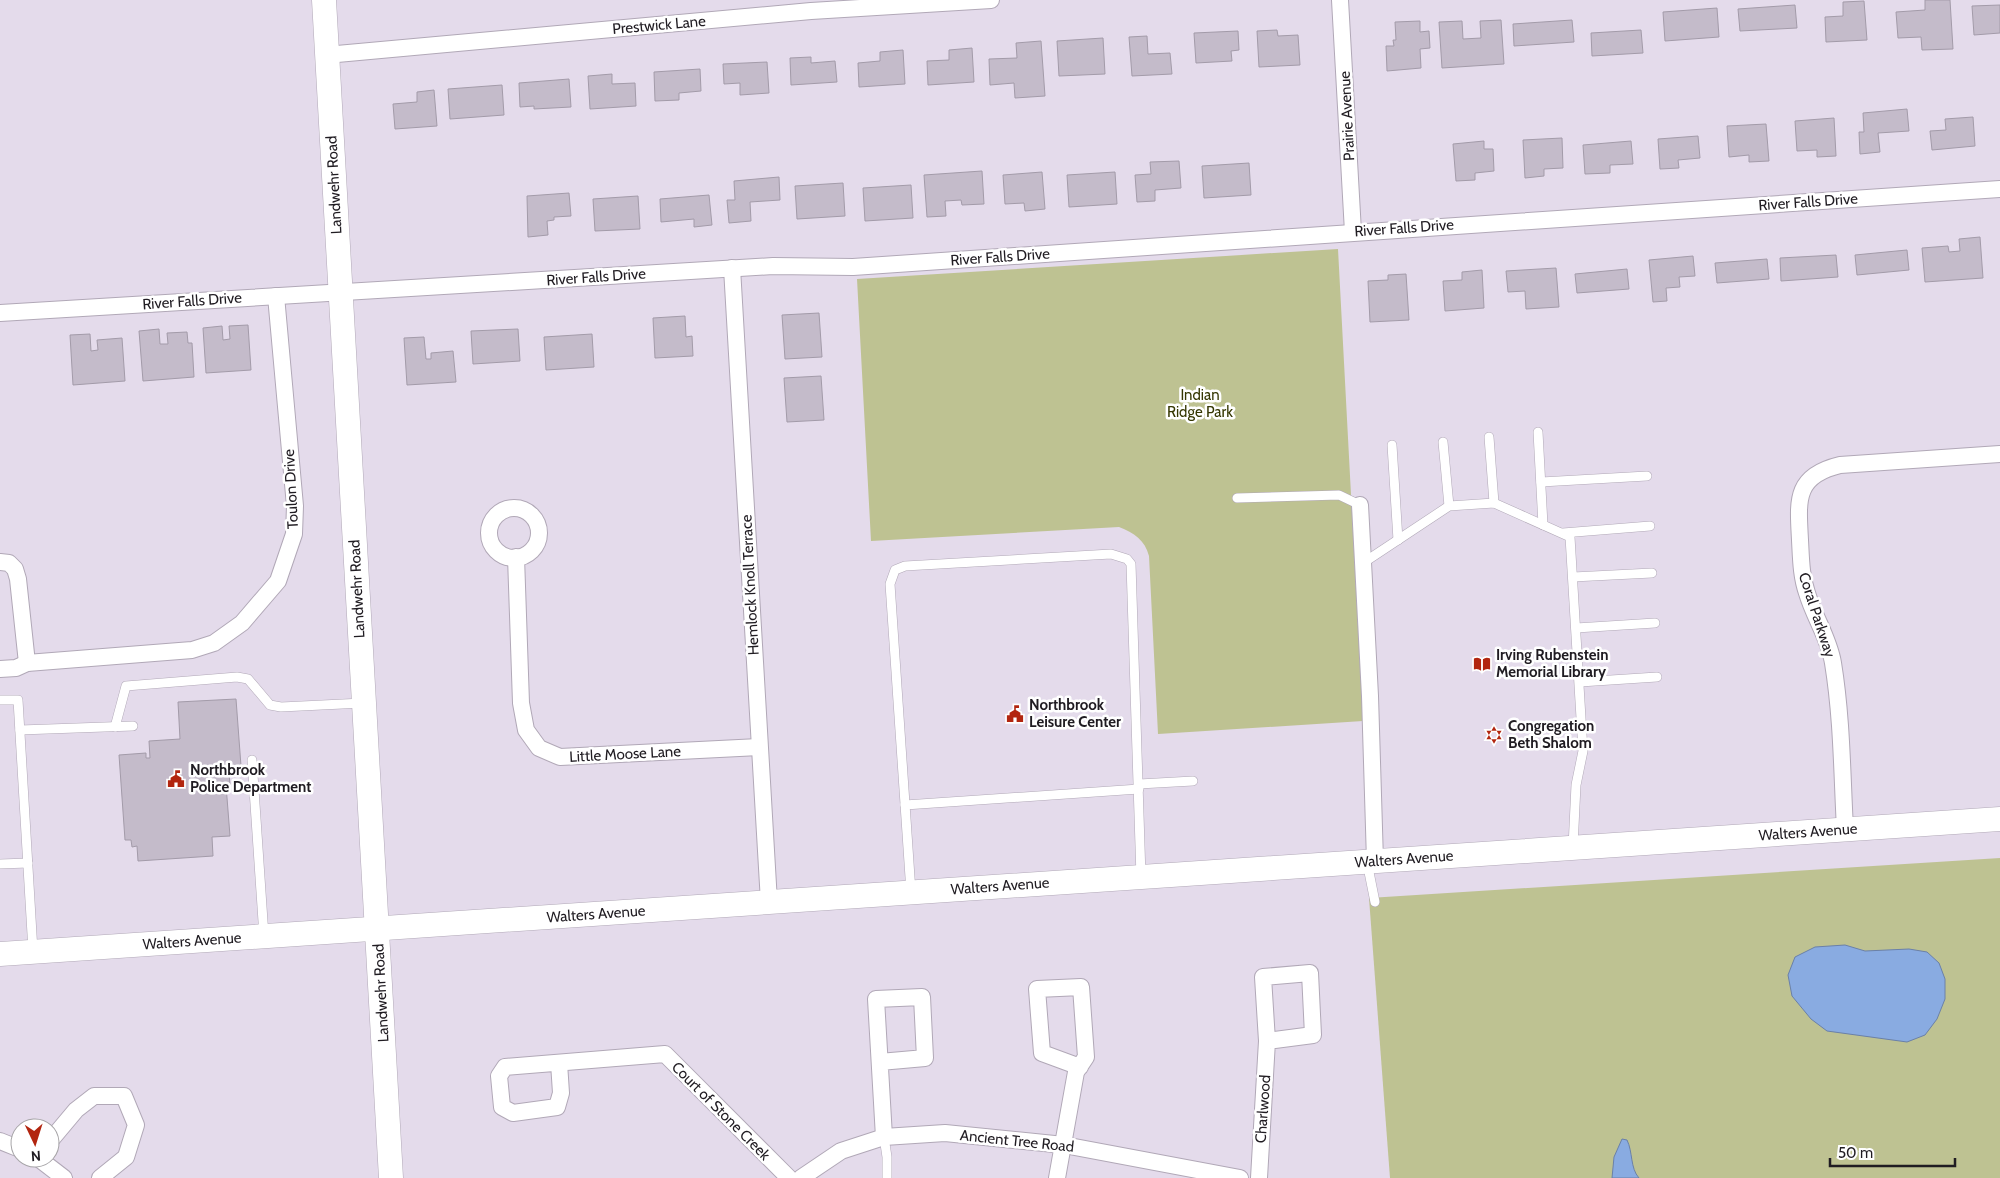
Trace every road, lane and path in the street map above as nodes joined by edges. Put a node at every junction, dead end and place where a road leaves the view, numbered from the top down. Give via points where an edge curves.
1 (324, 0) edge
2 (991, 0) edge
3 (1340, 0) edge
4 (326, 55) junction
5 (2000, 189) edge
6 (1353, 232) junction
7 (732, 268) junction
8 (340, 293) junction
9 (276, 296) junction
10 (0, 313) edge
11 (1538, 432) dead end
12 (1490, 437) dead end
13 (1443, 442) dead end
14 (1392, 445) dead end
15 (2000, 454) edge
16 (1647, 476) dead end
17 (1541, 482) junction
18 (1237, 498) dead end
19 (1494, 503) junction
20 (1360, 505) joint
21 (1449, 506) junction
22 (1544, 524) junction
23 (1650, 526) dead end
24 (1562, 533) junction
25 (1398, 540) junction
26 (516, 557) dead end
27 (0, 562) edge
28 (1363, 563) junction
29 (1652, 573) dead end
30 (1573, 577) junction
31 (1655, 623) dead end
32 (1576, 628) junction
33 (27, 662) junction
34 (0, 669) edge
35 (1657, 677) dead end
36 (1580, 682) junction
37 (0, 700) edge
38 (364, 703) junction
39 (133, 726) dead end
40 (115, 727) junction
41 (20, 730) junction
42 (759, 747) junction
43 (252, 760) dead end
44 (1193, 781) dead end
45 (1139, 787) junction
46 (905, 805) junction
47 (2000, 819) edge
48 (1845, 829) junction
49 (1573, 847) junction
50 (1371, 861) junction
51 (28, 862) junction
52 (0, 864) edge
53 (1141, 877) junction
54 (911, 892) junction
55 (769, 902) junction
56 (1374, 902) dead end
57 (377, 928) junction
58 (264, 936) junction
59 (33, 952) junction
60 (0, 954) edge
61 (1267, 1041) junction
62 (880, 1062) junction
63 (559, 1063) dead end
64 (1080, 1067) junction
65 (60, 1129) edge
66 (884, 1137) junction
67 (1064, 1145) junction
68 (51, 1168) edge
69 (63, 1177) edge
70 (100, 1178) edge
71 (391, 1178) edge
72 (790, 1178) edge
73 (801, 1178) edge
74 (886, 1178) edge
75 (1057, 1178) edge
76 (1240, 1178) edge
77 (1259, 1178) edge

1 - 4 main road, Landwehr Road
2 - 4 street, Prestwick Lane via 811,11
3 - 6 street, Prairie Avenue
4 - 8 main road, Landwehr Road
5 - 6 street, River Falls Drive
6 - 7 street, River Falls Drive via 853,267
7 - 8 street, River Falls Drive
7 - 42 street, Hemlock Knoll Terrace
8 - 9 street, River Falls Drive
8 - 38 main road, Landwehr Road
9 - 10 street, River Falls Drive
9 - 33 street, Toulon Drive via 295,506 294,534 278,581 242,623 214,643 192,650
11 - 17 lane
12 - 19 lane
13 - 21 lane
14 - 25 lane
15 - 48 street, Coral Parkway via 1840,465 1820,470 1805,486 1798,502 1801,570 1831,650 1837,684
16 - 17 lane
17 - 22 lane
18 - 20 lane via 1339,495
19 - 21 lane
19 - 22 lane
20 - 28 street
21 - 25 lane
22 - 24 lane
23 - 24 lane
24 - 30 lane via 1570,536
25 - 28 lane
26 - 42 street, Little Moose Lane via 520,703 526,730 539,748 560,757
27 - 33 street via 9,563 18,579
28 - 50 street via 1370,696
29 - 30 lane
30 - 32 lane
31 - 32 lane
32 - 36 lane
33 - 34 street, Toulon Drive via 16,668
35 - 36 lane
36 - 49 lane via 1583,751 1576,785
37 - 41 lane via 18,700
38 - 40 lane via 270,705 248,679 237,676 126,686
38 - 57 main road, Landwehr Road
39 - 40 lane
40 - 41 lane
41 - 51 lane
42 - 55 street, Hemlock Knoll Terrace
43 - 58 lane
44 - 45 lane
45 - 46 lane
45 - 46 lane via 1131,564 1127,559 1111,554 905,566 894,570 890,584
45 - 53 lane
46 - 54 lane
47 - 48 main road, Walters Avenue
48 - 49 main road, Walters Avenue
49 - 50 main road, Walters Avenue
50 - 53 main road, Walters Avenue
50 - 56 lane
51 - 52 lane
51 - 59 lane
53 - 54 main road, Walters Avenue
54 - 55 main road, Walters Avenue
55 - 57 main road, Walters Avenue
57 - 58 main road, Walters Avenue
57 - 71 main road, Landwehr Road
58 - 59 main road, Walters Avenue
59 - 60 main road, Walters Avenue
61 - 61 street, Charlwood via 1263,977 1310,974 1313,1035
61 - 77 street, Charlwood
62 - 62 street via 876,999 922,997 924,1058
62 - 66 street
63 - 72 street, Court of Stone Creek via 665,1054
64 - 64 street via 1086,1057 1081,987 1036,990 1042,1053
64 - 67 street via 1076,1072
65 - 70 street via 76,1110 94,1096 124,1096 136,1124 126,1158
66 - 67 street, Ancient Tree Road via 945,1133
66 - 73 street, Ancient Tree Road via 841,1151
66 - 74 lane
67 - 75 street
67 - 76 street, Ancient Tree Road
68 - 69 street

